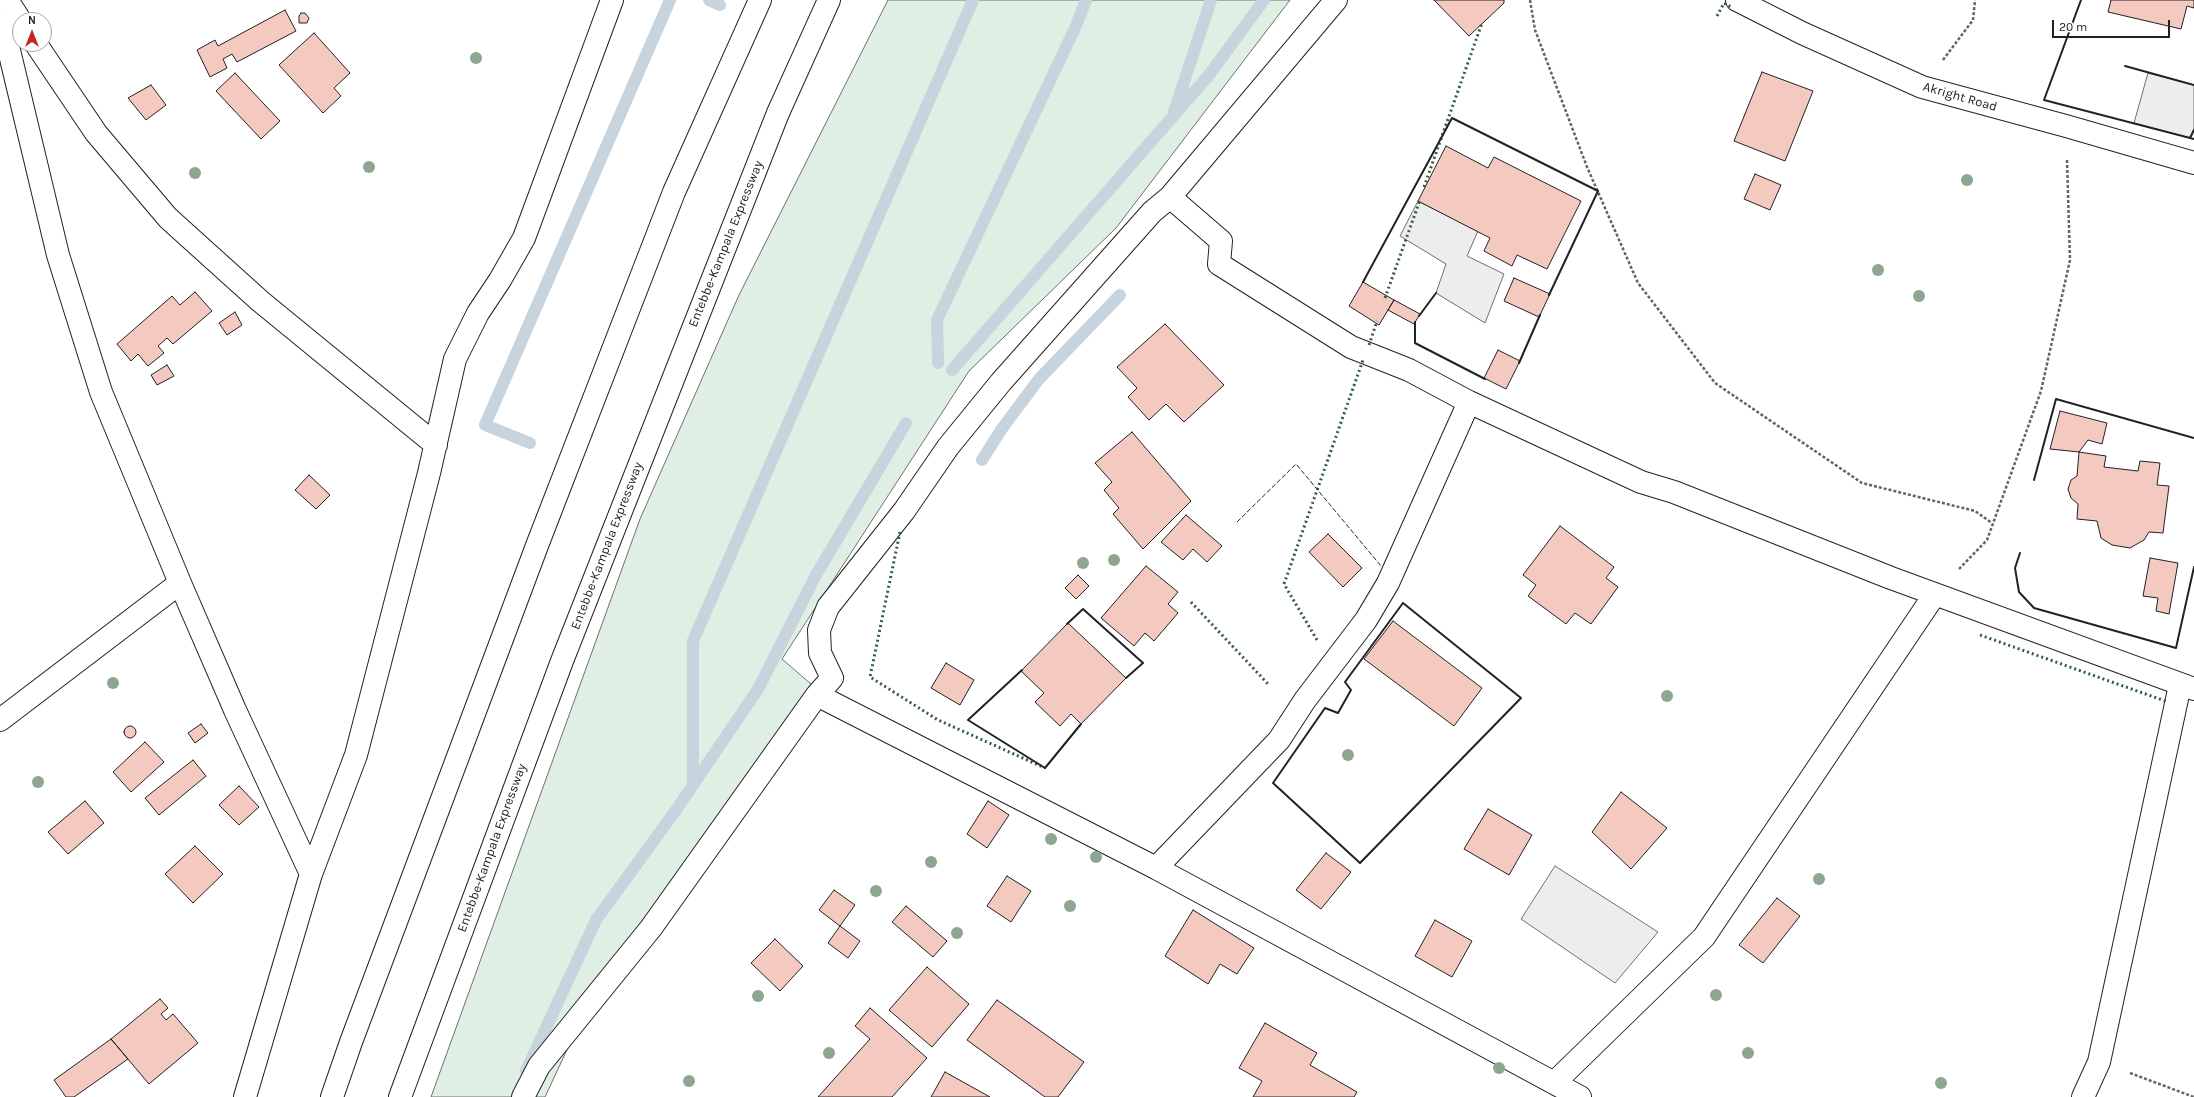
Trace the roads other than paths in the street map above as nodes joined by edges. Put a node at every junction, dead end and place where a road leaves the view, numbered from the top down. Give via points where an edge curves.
1 (7, 0) edge
2 (612, 0) edge
3 (760, 0) edge
4 (829, 0) edge
5 (1336, 0) edge
6 (1737, 0) edge
7 (15, 12) edge
8 (0, 21) edge
9 (4, 49) edge
10 (41, 52) edge
11 (2194, 163) edge
12 (1170, 197) junction
13 (1469, 402) junction
14 (436, 445) junction
15 (180, 583) junction
16 (1935, 594) junction
17 (2187, 687) edge
18 (817, 695) junction
19 (0, 720) edge
20 (1156, 868) junction
21 (311, 874) junction
22 (1554, 1082) junction
23 (245, 1097) edge
24 (332, 1097) edge
25 (400, 1097) edge
26 (523, 1097) edge
27 (1580, 1097) edge
28 (2083, 1097) edge

1 - 7 main road
2 - 14 main road via 524,238 478,313 455,359
3 - 24 main road via 674,192 535,550
4 - 25 main road, Entebbe-Kampala Expressway via 778,113 562,661
5 - 12 main road
6 - 11 main road, Akright Road via 1802,33 1922,87
8 - 9 main road
9 - 15 main road via 58,255 101,392
10 - 14 main road via 96,133 168,218 260,301
12 - 13 main road via 1221,241 1219,264 1351,347 1409,370
12 - 18 main road via 1152,212 1001,382 948,447 904,511 828,607 819,630 820,653 832,678
13 - 16 main road via 1641,482 1674,492
13 - 20 main road via 1388,583 1366,620 1305,700 1279,740
14 - 21 main road via 356,755
15 - 19 main road
15 - 21 main road
16 - 17 main road
16 - 22 main road via 1704,937
17 - 28 main road via 2099,1062
18 - 20 main road
18 - 26 main road via 651,928 539,1066
20 - 22 main road
21 - 23 main road
22 - 27 main road

